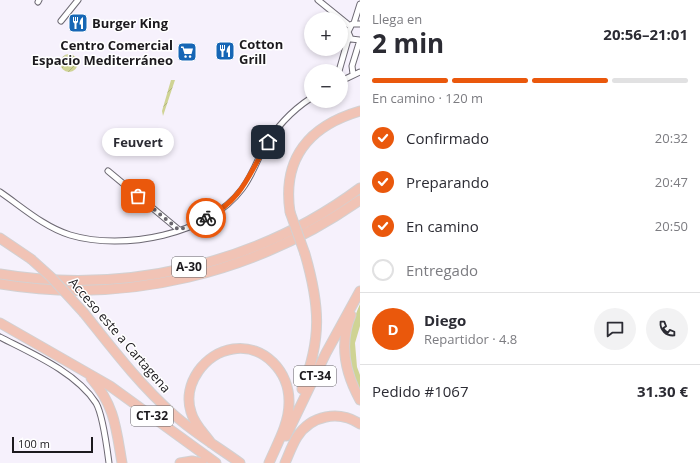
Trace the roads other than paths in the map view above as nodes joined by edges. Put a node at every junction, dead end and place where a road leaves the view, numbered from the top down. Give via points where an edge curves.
1 (78, 0) edge
2 (318, 0) edge
3 (360, 4) edge
4 (61, 22) dead end
5 (360, 24) edge
6 (352, 25) junction
7 (349, 36) junction
8 (360, 40) edge
9 (341, 64) edge
10 (360, 72) edge
11 (353, 74) junction
12 (348, 76) edge
13 (304, 104) edge
14 (360, 111) edge
15 (108, 171) dead end
16 (360, 188) edge
17 (0, 192) edge
18 (360, 200) edge
19 (179, 230) junction
20 (0, 238) edge
21 (0, 274) edge
22 (0, 284) edge
23 (359, 294) edge
24 (0, 323) edge
25 (0, 336) edge
26 (87, 372) junction
27 (360, 400) edge
28 (360, 424) edge
29 (285, 426) junction
30 (211, 443) junction
31 (109, 463) edge
32 (122, 463) edge
33 (180, 463) edge
34 (202, 463) edge
35 (216, 463) edge
36 (240, 463) edge
37 (269, 463) edge
38 (274, 463) edge
39 (285, 463) edge

1 - 4 street
2 - 6 street
3 - 6 street
5 - 6 street
6 - 7 street via 348,32
7 - 8 street via 354,40
7 - 9 street
8 - 11 street via 352,66
10 - 11 street
11 - 12 street
13 - 19 street via 274,132 236,197 212,215
14 - 29 highway, CT-34, bridge via 326,125 303,147 293,165 289,181 290,212 305,254 316,298 318,319 306,379
15 - 19 street
16 - 21 highway, A-30 via 280,236 236,254 186,268 134,277 96,280 40,279
17 - 19 street via 62,232 80,238 114,241 147,238
18 - 22 highway, A-30 via 314,230 278,247 233,265 188,277 141,286 96,290 53,290
20 - 30 highway, Acceso este a Cartagena / CT-32, bridge via 31,259 59,285 149,391 186,425
23 - 27 highway via 349,320 344,347 348,373
23 - 38 highway, CT-34 via 311,382
24 - 26 highway, CT-32
25 - 31 street via 77,382 96,404 107,442
26 - 32 highway via 110,405
26 - 35 highway, CT-32
28 - 39 highway via 342,416 318,419 297,437
29 - 30 highway via 289,392 282,373 262,354 243,348 233,349 215,355 201,368 190,390 190,411
29 - 37 highway
30 - 36 highway, Acceso este a Cartagena / CT-32
33 - 34 highway

